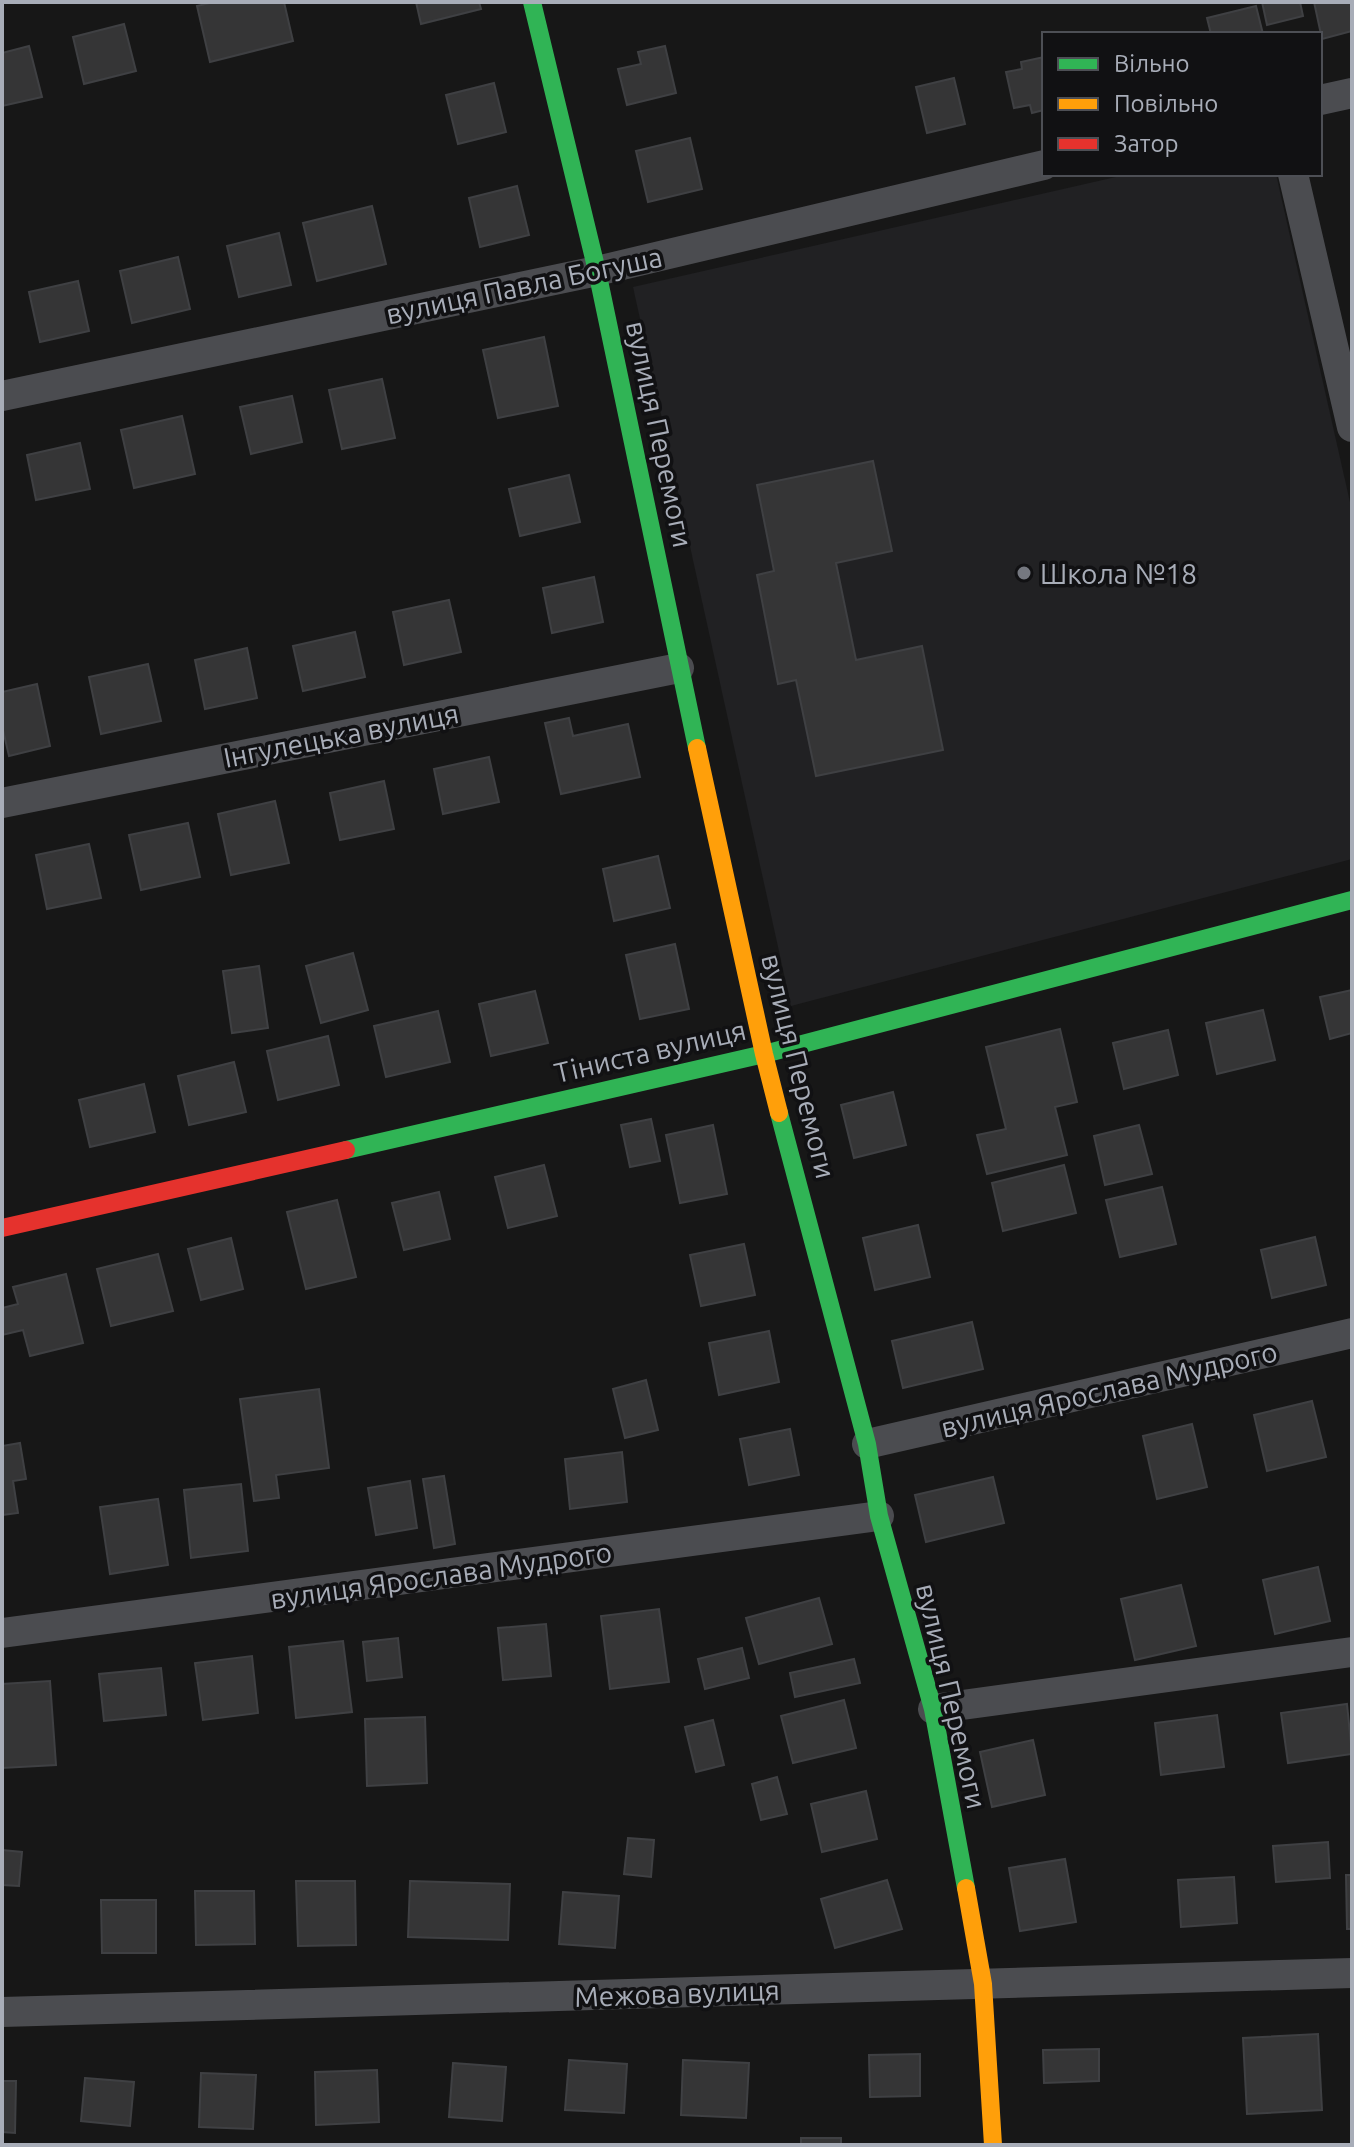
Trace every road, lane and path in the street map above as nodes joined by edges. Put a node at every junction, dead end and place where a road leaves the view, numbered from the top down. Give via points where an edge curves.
1 (532, 2) edge
2 (1352, 93) edge
3 (1322, 100) edge
4 (1042, 165) edge
5 (1293, 176) edge
6 (597, 271) junction
7 (2, 396) edge
8 (1352, 427) edge
9 (679, 668) junction
10 (2, 803) edge
11 (1352, 900) edge
12 (764, 1054) junction
13 (2, 1228) edge
14 (1352, 1333) edge
15 (867, 1444) junction
16 (879, 1516) junction
17 (2, 1633) edge
18 (1352, 1652) edge
19 (933, 1709) junction
20 (1352, 1973) edge
21 (983, 1984) junction
22 (2, 2012) edge
23 (993, 2145) edge

1 - 6 street, вулиця Перемоги
2 - 3 street
4 - 6 street, вулиця Павла Богуша
5 - 8 street
6 - 7 street, вулиця Павла Богуша
6 - 9 street, вулиця Перемоги
9 - 10 street, Інгулецька вулиця
9 - 12 street, вулиця Перемоги
11 - 12 street, Тіниста вулиця
12 - 13 street, Тіниста вулиця
12 - 15 street, вулиця Перемоги
14 - 15 street, вулиця Ярослава Мудрого
15 - 16 street, вулиця Перемоги
16 - 17 street, вулиця Ярослава Мудрого
16 - 19 street, вулиця Перемоги
18 - 19 street
19 - 21 street, вулиця Перемоги
20 - 21 street, Межова вулиця
21 - 22 street, Межова вулиця
21 - 23 street, вулиця Перемоги

